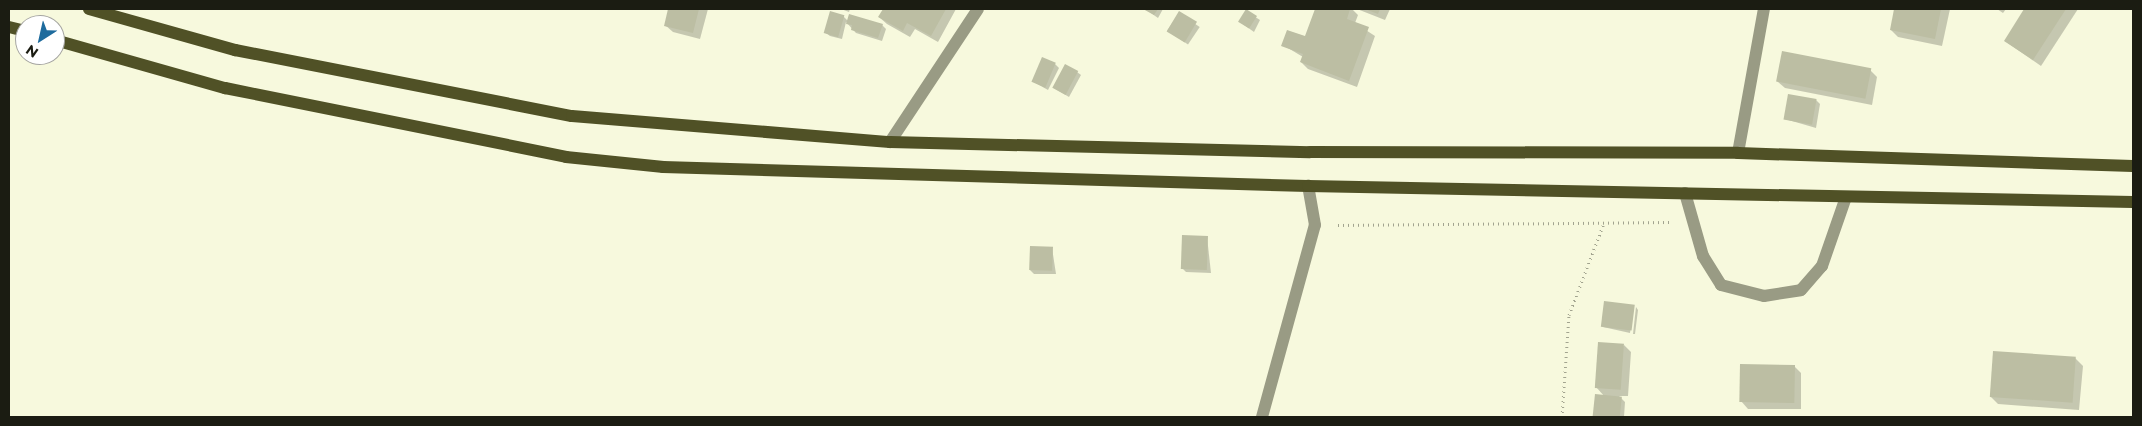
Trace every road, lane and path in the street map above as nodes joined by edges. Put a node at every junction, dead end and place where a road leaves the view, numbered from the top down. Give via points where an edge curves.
1 (89, 9) edge
2 (978, 9) edge
3 (1764, 9) edge
4 (65, 43) edge
5 (890, 142) junction
6 (1738, 153) junction
7 (2133, 166) edge
8 (1308, 186) junction
9 (1686, 194) junction
10 (1846, 197) junction
11 (2133, 202) edge
12 (1693, 222) junction
13 (1604, 223) junction
14 (1315, 225) junction
15 (1262, 417) edge
16 (1562, 417) edge

1 - 5 main road via 235,50 572,116
2 - 5 street
3 - 6 street
4 - 8 main road via 225,88 566,157 761,172
5 - 6 main road via 1310,152
6 - 7 main road
8 - 9 main road
8 - 14 street
9 - 10 main road
9 - 12 street
10 - 11 main road
10 - 12 street via 1822,266 1801,290 1764,296 1721,285 1703,256
12 - 13 path
13 - 14 path
13 - 16 path via 1569,315
14 - 15 street

